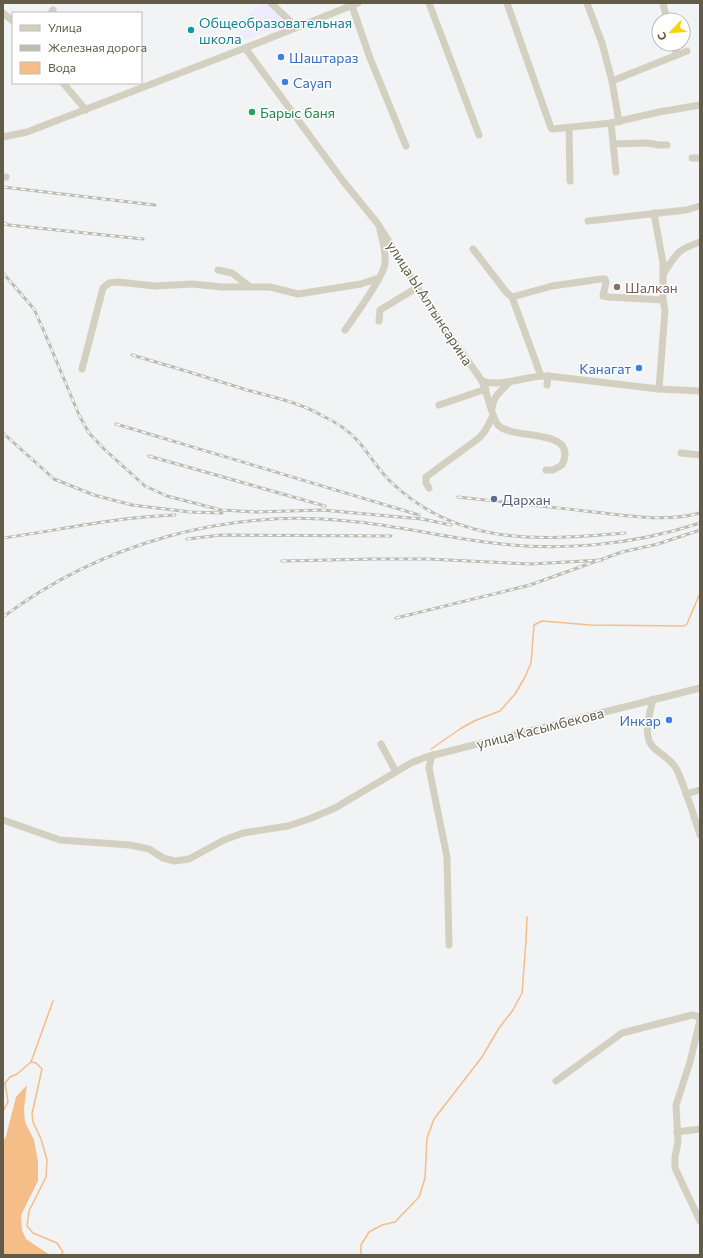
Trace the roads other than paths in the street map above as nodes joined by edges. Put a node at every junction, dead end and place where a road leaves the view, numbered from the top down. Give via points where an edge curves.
1 (271, 3) edge
2 (429, 3) edge
3 (507, 3) edge
4 (587, 3) edge
5 (354, 4) edge
6 (3, 13) edge
7 (12, 20) edge
8 (294, 27) junction
9 (245, 48) junction
10 (676, 52) edge
11 (684, 52) edge
12 (677, 55) junction
13 (612, 81) junction
14 (63, 86) edge
15 (700, 105) edge
16 (86, 110) junction
17 (620, 122) junction
18 (611, 123) junction
19 (569, 128) junction
20 (479, 135) dead end
21 (3, 137) edge
22 (614, 144) junction
23 (667, 145) dead end
24 (406, 146) dead end
25 (692, 158) dead end
26 (700, 158) edge
27 (616, 172) dead end
28 (570, 181) dead end
29 (700, 206) edge
30 (654, 213) junction
31 (588, 221) dead end
32 (378, 224) junction
33 (700, 242) edge
34 (473, 250) dead end
35 (218, 270) dead end
36 (664, 273) junction
37 (379, 278) junction
38 (249, 286) junction
39 (418, 287) junction
40 (512, 297) junction
41 (663, 300) junction
42 (379, 320) dead end
43 (345, 330) dead end
44 (82, 369) dead end
45 (545, 376) junction
46 (482, 382) junction
47 (509, 382) junction
48 (547, 386) dead end
49 (486, 389) junction
50 (659, 389) junction
51 (700, 391) edge
52 (439, 405) dead end
53 (492, 413) junction
54 (681, 453) dead end
55 (700, 455) edge
56 (546, 470) dead end
57 (429, 488) dead end
58 (700, 688) edge
59 (653, 699) junction
60 (381, 744) dead end
61 (429, 756) junction
62 (396, 772) junction
63 (700, 790) edge
64 (686, 794) junction
65 (3, 820) edge
66 (700, 835) edge
67 (449, 945) dead end
68 (700, 1018) edge
69 (697, 1049) edge
70 (556, 1081) dead end
71 (700, 1129) edge
72 (677, 1132) junction
73 (700, 1221) edge

1 - 8 street
2 - 20 street
3 - 19 street via 549,126 553,129
4 - 13 street via 602,43
5 - 8 street
5 - 24 street via 370,58
6 - 7 street
8 - 9 street
9 - 16 street via 153,80
9 - 32 street, улица Ы.Алтынсарина
10 - 12 street
11 - 12 street
12 - 13 street
13 - 17 street
14 - 16 street
15 - 17 street
16 - 21 street via 27,132
17 - 18 street
18 - 19 street
18 - 22 street
19 - 28 street
22 - 23 street
22 - 27 street
25 - 26 street
29 - 30 street
30 - 31 street
30 - 36 street
32 - 37 street via 384,244 384,265
32 - 39 street, улица Ы.Алтынсарина
33 - 36 street via 681,250
34 - 40 street
35 - 38 street via 232,273
36 - 41 street
37 - 38 street via 361,284 303,294 270,287
37 - 43 street
38 - 44 street via 155,286 109,283 103,288
39 - 42 street via 380,310
39 - 46 street, улица Ы.Алтынсарина
40 - 41 street via 552,286 605,279 603,296
40 - 45 street
41 - 50 street via 665,310
45 - 47 street
45 - 48 street
45 - 50 street
46 - 47 street
46 - 49 street, улица Ы.Алтынсарина
47 - 53 street via 494,398
49 - 52 street
49 - 53 street, улица Ы.Алтынсарина
50 - 51 street
53 - 56 street via 497,424 504,429 543,436 562,444 562,465 554,470
53 - 57 street via 485,431 479,438 426,477
54 - 55 street
58 - 59 street, улица Касымбекова
59 - 61 street, улица Касымбекова
59 - 64 street via 647,725 649,739 653,748 669,759 676,769
60 - 62 street
61 - 62 street, улица Касымбекова
61 - 67 street via 429,768 447,857
62 - 65 street, улица Касымбекова via 335,808 309,819 288,826 243,833 189,859 175,861 163,858 149,849 130,845 60,840
63 - 64 street
64 - 66 street
68 - 69 street
68 - 70 street via 692,1015 622,1033
69 - 72 street via 676,1105
71 - 72 street
72 - 73 street via 675,1168

